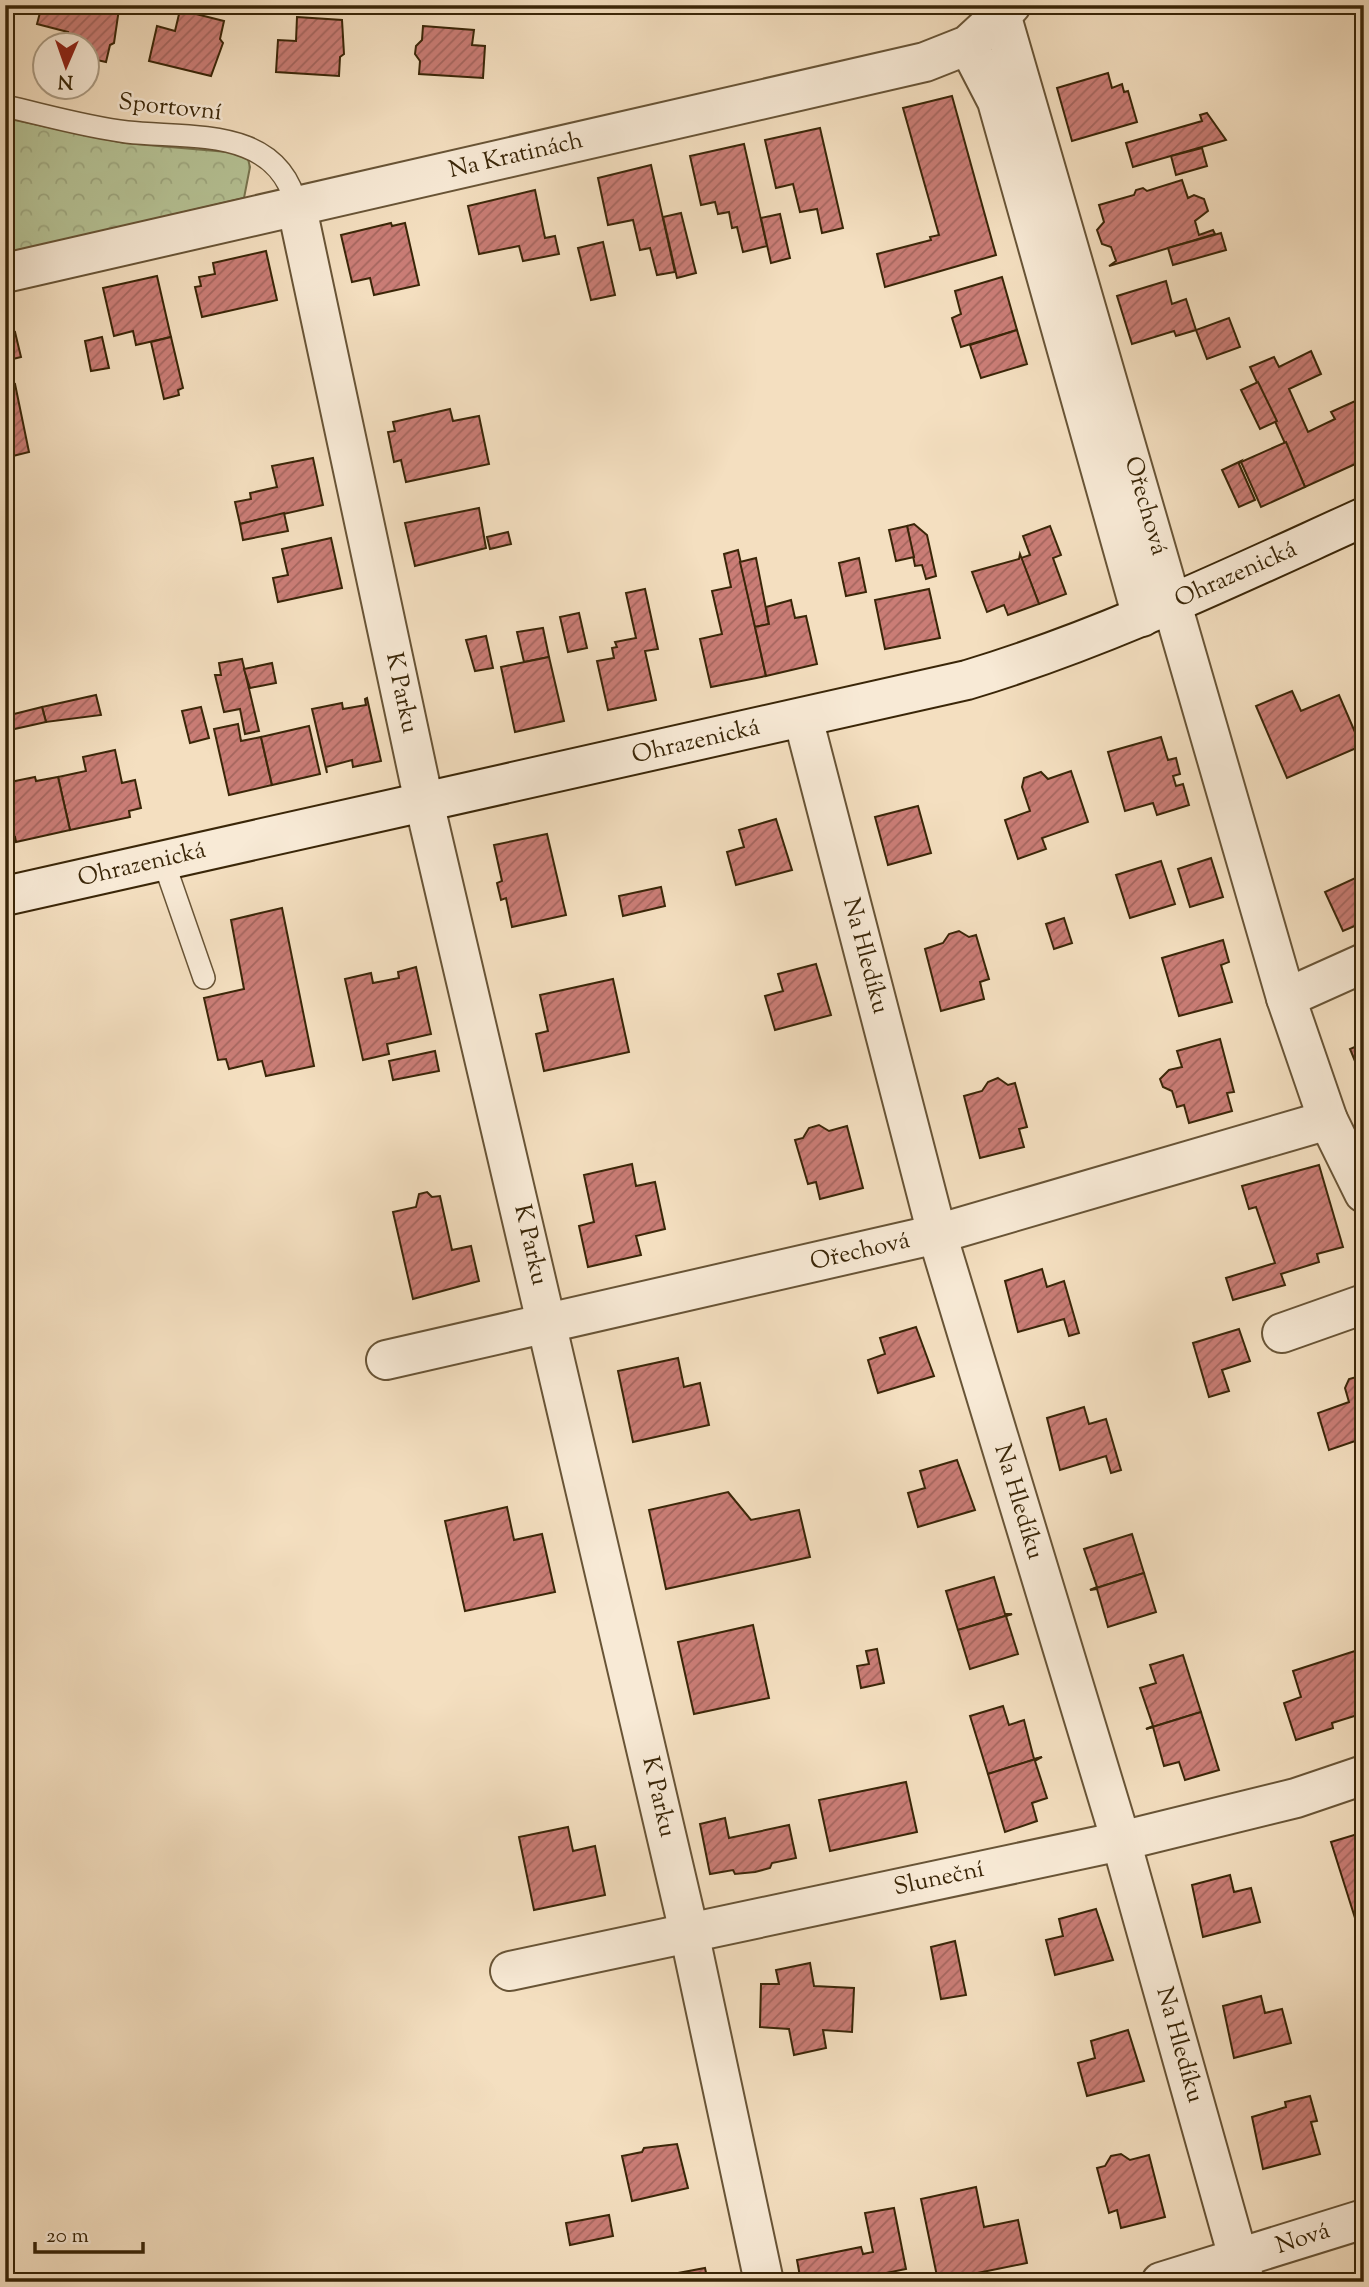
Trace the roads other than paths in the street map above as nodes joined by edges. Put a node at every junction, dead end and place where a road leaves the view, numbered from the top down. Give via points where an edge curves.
1 (1006, 10) edge
2 (968, 44) junction
3 (5, 106) edge
4 (297, 208) junction
5 (5, 273) edge
6 (1364, 517) edge
7 (1158, 610) junction
8 (803, 718) junction
9 (424, 802) junction
10 (163, 860) junction
11 (5, 896) edge
12 (1364, 962) edge
13 (204, 978) dead end
14 (1286, 998) junction
15 (1328, 1120) junction
16 (1364, 1193) edge
17 (937, 1234) junction
18 (1364, 1304) edge
19 (549, 1325) junction
20 (1282, 1333) dead end
21 (386, 1360) dead end
22 (1364, 1776) edge
23 (1121, 1841) junction
24 (689, 1932) junction
25 (510, 1971) dead end
26 (1364, 2219) edge
27 (1242, 2270) edge
28 (764, 2282) edge
29 (1161, 2282) edge

1 - 2 street, Na Kratinách
1 - 7 street, Ořechová
2 - 4 street, Na Kratinách via 925,62
2 - 7 street, Ořechová via 997,101
3 - 4 lane, Sportovní via 124,131 228,140 248,146 284,172
4 - 5 street, Na Kratinách
4 - 9 street, K Parku
6 - 7 street, Ohrazenická
7 - 8 street, Ohrazenická via 1028,662
7 - 14 street, Ořechová
8 - 9 street, Ohrazenická
8 - 17 street, Na Hledíku
9 - 10 street, Ohrazenická
9 - 19 street, K Parku
10 - 11 street, Ohrazenická
10 - 13 lane
12 - 14 street
14 - 15 street, Ořechová
15 - 16 street, Ořechová
15 - 17 street, Ořechová
17 - 19 street, Ořechová
17 - 23 street, Na Hledíku
18 - 20 street
19 - 21 street, Ořechová
19 - 24 street, K Parku
22 - 23 street, Sluneční via 1296,1798
23 - 24 street, Sluneční
23 - 27 street, Na Hledíku
24 - 25 street, Sluneční
24 - 28 street, K Parku
26 - 27 street, Nová
27 - 29 street, Nová

